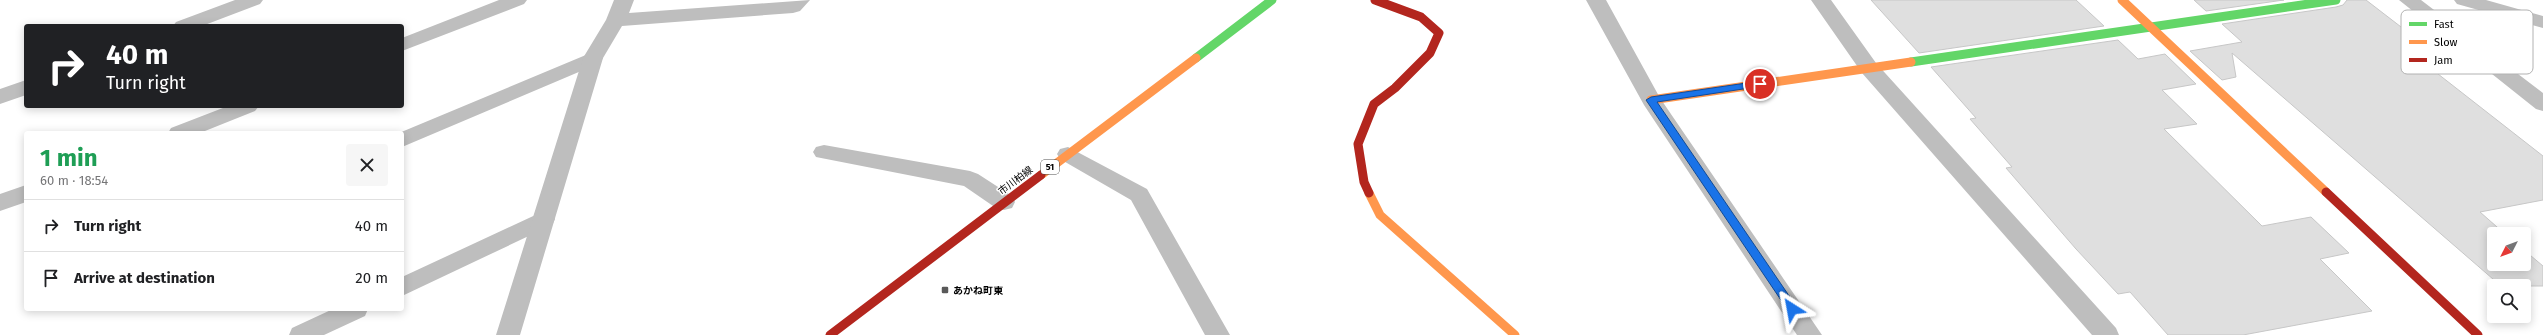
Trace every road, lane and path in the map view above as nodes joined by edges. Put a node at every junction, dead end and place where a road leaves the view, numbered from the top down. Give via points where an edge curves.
1 (253, 0) edge
2 (517, 0) edge
3 (800, 0) edge
4 (1272, 0) edge
5 (1375, 0) edge
6 (1596, 0) edge
7 (1821, 0) edge
8 (2122, 0) edge
9 (2336, 0) edge
10 (2409, 0) edge
11 (2464, 0) edge
12 (620, 10) edge
13 (2422, 10) edge
14 (2500, 10) edge
15 (2533, 19) edge
16 (2543, 22) edge
17 (188, 24) edge
18 (2151, 27) junction
19 (404, 44) edge
20 (593, 58) junction
21 (1869, 68) junction
22 (2504, 74) edge
23 (24, 88) edge
24 (0, 97) edge
25 (1651, 100) junction
26 (2543, 104) edge
27 (243, 108) edge
28 (184, 131) edge
29 (404, 139) edge
30 (824, 152) dead end
31 (1068, 154) junction
32 (24, 194) edge
33 (1004, 202) junction
34 (0, 203) edge
35 (544, 219) junction
36 (404, 286) edge
37 (352, 311) edge
38 (301, 335) edge
39 (508, 335) edge
40 (830, 335) edge
41 (1218, 335) edge
42 (1515, 335) edge
43 (1810, 335) edge
44 (2107, 335) edge
45 (2478, 335) edge

1 - 17 street
2 - 19 street
3 - 12 street via 793,7
4 - 31 street, 市川柏線 / 51
5 - 42 street via 1421,17 1439,33 1430,53 1395,88 1374,104 1358,144 1364,182 1380,215
6 - 25 street
7 - 21 street
8 - 18 street
9 - 18 street
10 - 13 street
11 - 14 street
12 - 20 street
15 - 16 street
18 - 21 street
18 - 45 street
20 - 29 street
20 - 35 street
21 - 25 street
21 - 44 street
22 - 26 street
23 - 24 street
25 - 43 street
27 - 28 street
30 - 33 street via 970,179
31 - 33 street, 市川柏線 / 51
31 - 41 street via 1139,195
32 - 34 street
33 - 40 street, 市川柏線 / 51
35 - 36 street
35 - 39 street
37 - 38 street

